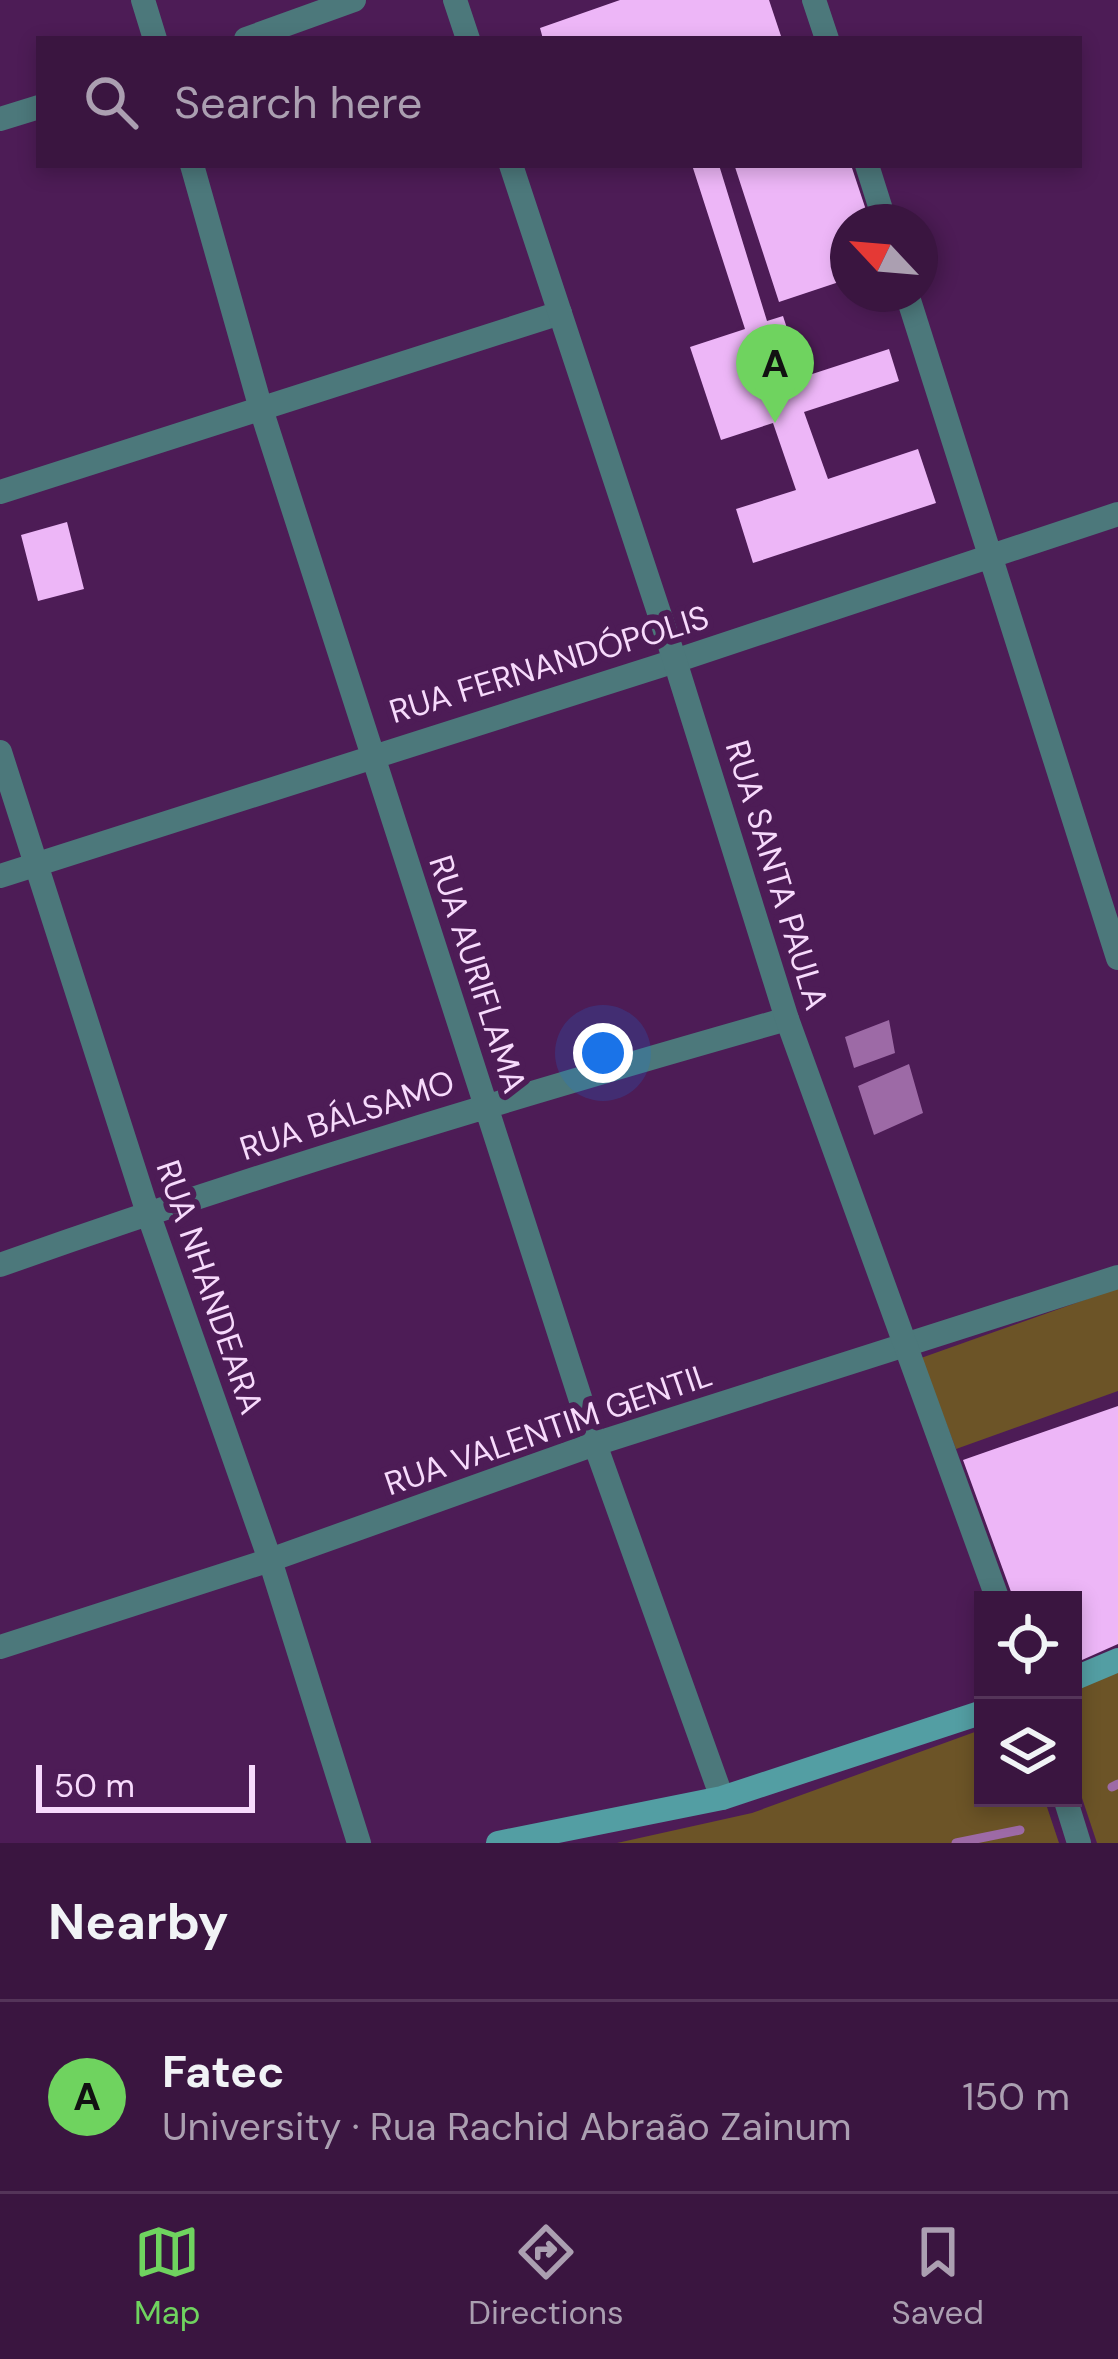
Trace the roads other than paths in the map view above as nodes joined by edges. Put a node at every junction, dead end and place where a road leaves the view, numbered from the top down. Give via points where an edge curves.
1 (143, 0) edge
2 (354, 0) edge
3 (455, 0) edge
4 (814, 0) edge
5 (154, 36) edge
6 (254, 36) edge
7 (467, 36) edge
8 (826, 36) edge
9 (36, 108) edge
10 (0, 119) edge
11 (193, 168) edge
12 (512, 168) edge
13 (868, 168) edge
14 (879, 204) edge
15 (914, 312) edge
16 (560, 313) junction
17 (261, 409) junction
18 (0, 492) edge
19 (1118, 514) edge
20 (990, 555) junction
21 (675, 661) junction
22 (0, 752) edge
23 (372, 754) junction
24 (35, 863) junction
25 (0, 876) edge
26 (1118, 958) edge
27 (787, 1019) junction
28 (486, 1105) junction
29 (148, 1213) junction
30 (0, 1265) edge
31 (1118, 1277) edge
32 (903, 1346) junction
33 (596, 1444) junction
34 (270, 1560) junction
35 (995, 1591) edge
36 (0, 1647) edge
37 (1118, 1660) edge
38 (1082, 1675) edge
39 (974, 1715) edge
40 (722, 1798) junction
41 (1068, 1807) edge
42 (359, 1843) edge
43 (498, 1843) edge
44 (1079, 1843) edge

1 - 5 street
2 - 6 street
3 - 7 street
4 - 8 street
9 - 10 street
11 - 17 street, RUA AURIFLAMA
12 - 16 street, RUA SANTA PAULA
13 - 14 street
15 - 20 street
16 - 17 street
16 - 21 street, RUA SANTA PAULA
17 - 18 street
17 - 23 street, RUA AURIFLAMA
19 - 20 street, RUA FERNANDÓPOLIS
20 - 21 street, RUA FERNANDÓPOLIS
20 - 26 street
21 - 23 street, RUA FERNANDÓPOLIS
21 - 27 street, RUA SANTA PAULA
22 - 24 street, RUA NHANDEARA
23 - 24 street, RUA FERNANDÓPOLIS
23 - 28 street, RUA AURIFLAMA
24 - 25 street, RUA FERNANDÓPOLIS
24 - 29 street, RUA NHANDEARA
27 - 28 street, RUA BÁLSAMO
27 - 32 street, RUA SANTA PAULA
28 - 29 street, RUA BÁLSAMO
28 - 33 street, RUA AURIFLAMA
29 - 30 street, RUA BÁLSAMO
29 - 34 street, RUA NHANDEARA
31 - 32 street, RUA VALENTIM GENTIL
32 - 33 street, RUA VALENTIM GENTIL
32 - 35 street, RUA SANTA PAULA
33 - 34 street, RUA VALENTIM GENTIL
33 - 40 street, RUA AURIFLAMA
34 - 36 street, RUA VALENTIM GENTIL
34 - 42 street, RUA NHANDEARA
37 - 38 main road
39 - 40 main road
40 - 43 main road
41 - 44 street

